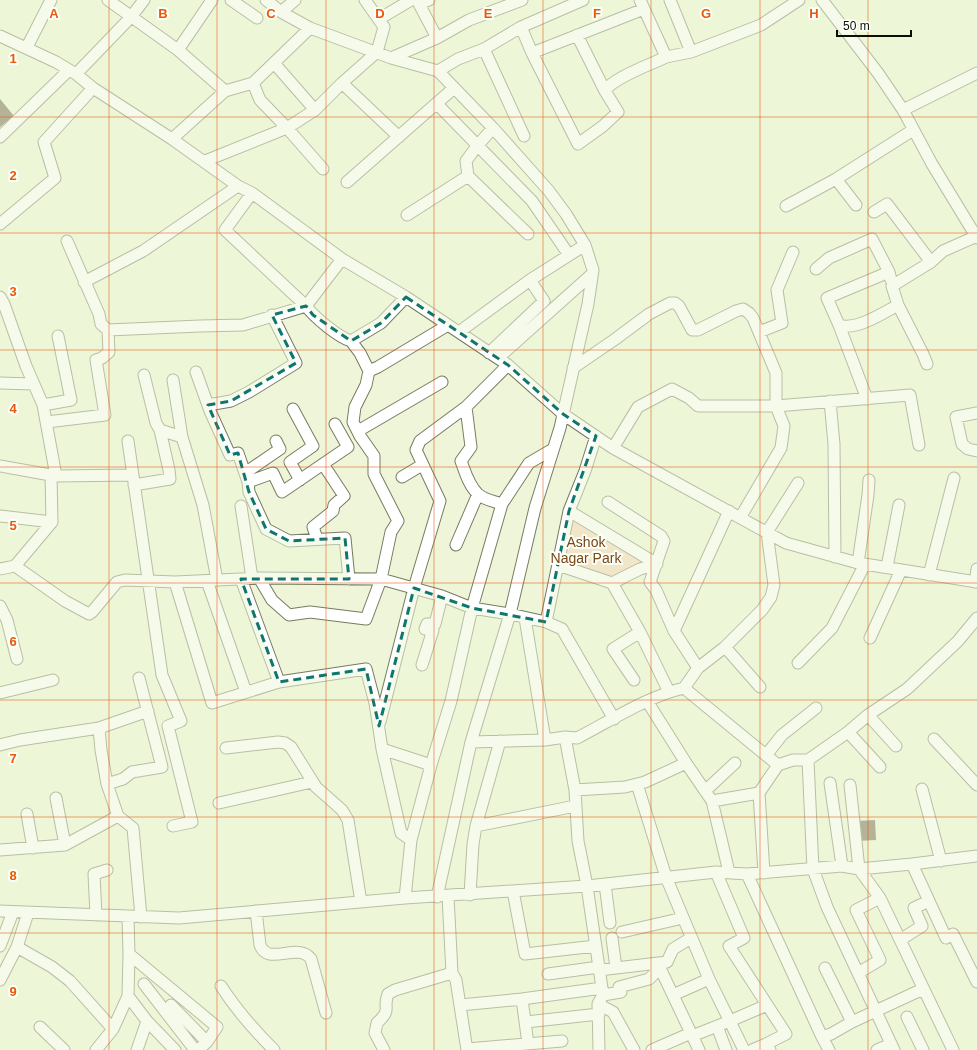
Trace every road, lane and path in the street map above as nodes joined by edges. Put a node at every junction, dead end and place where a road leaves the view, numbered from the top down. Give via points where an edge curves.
1 (51, 0) edge
2 (108, 0) edge
3 (144, 0) edge
4 (212, 0) edge
5 (232, 0) edge
6 (295, 0) edge
7 (365, 0) edge
8 (522, 0) edge
9 (583, 0) edge
10 (670, 0) edge
11 (799, 0) edge
12 (822, 0) edge
13 (271, 1) edge
14 (419, 1) edge
15 (642, 5) edge
16 (281, 12) junction
17 (131, 17) junction
18 (257, 18) dead end
19 (379, 19) junction
20 (521, 27) junction
21 (310, 28) junction
22 (577, 35) junction
23 (0, 36) edge
24 (437, 38) junction
25 (27, 47) junction
26 (484, 49) junction
27 (178, 50) junction
28 (377, 52) junction
29 (691, 52) junction
30 (532, 53) junction
31 (666, 57) junction
32 (391, 58) junction
33 (274, 63) junction
34 (438, 71) junction
35 (73, 72) junction
36 (977, 73) edge
37 (253, 83) junction
38 (342, 83) junction
39 (93, 88) junction
40 (454, 88) junction
41 (605, 90) junction
42 (225, 91) junction
43 (437, 104) junction
44 (315, 110) junction
45 (903, 110) junction
46 (287, 128) junction
47 (493, 128) junction
48 (913, 130) junction
49 (524, 136) dead end
50 (0, 137) edge
51 (399, 137) junction
52 (172, 139) junction
53 (477, 146) junction
54 (204, 161) junction
55 (323, 169) dead end
56 (468, 176) junction
57 (836, 179) junction
58 (347, 182) dead end
59 (238, 186) junction
60 (252, 193) junction
61 (856, 205) dead end
62 (786, 206) dead end
63 (874, 212) dead end
64 (407, 215) dead end
65 (0, 224) edge
66 (528, 234) dead end
67 (977, 237) edge
68 (67, 242) dead end
69 (585, 245) junction
70 (792, 252) dead end
71 (570, 255) junction
72 (342, 259) junction
73 (930, 262) junction
74 (816, 269) dead end
75 (889, 272) junction
76 (592, 274) junction
77 (530, 280) junction
78 (84, 282) junction
79 (892, 286) junction
80 (0, 297) edge
81 (406, 297) junction
82 (898, 305) junction
83 (306, 306) junction
84 (272, 315) junction
85 (448, 325) junction
86 (839, 325) junction
87 (108, 330) junction
88 (459, 332) junction
89 (759, 332) junction
90 (58, 336) dead end
91 (351, 341) junction
92 (494, 355) junction
93 (927, 364) dead end
94 (508, 365) junction
95 (573, 368) junction
96 (369, 371) junction
97 (196, 372) dead end
98 (144, 375) dead end
99 (173, 380) dead end
100 (442, 382) dead end
101 (0, 383) edge
102 (33, 384) junction
103 (867, 398) junction
104 (830, 402) junction
105 (43, 405) junction
106 (208, 405) junction
107 (776, 406) junction
108 (466, 407) junction
109 (293, 409) dead end
110 (977, 413) edge
111 (563, 414) junction
112 (46, 422) junction
113 (335, 424) dead end
114 (160, 430) junction
115 (358, 431) junction
116 (596, 436) junction
117 (182, 437) junction
118 (128, 441) dead end
119 (276, 441) dead end
120 (919, 445) dead end
121 (613, 448) junction
122 (553, 449) junction
123 (977, 451) edge
124 (323, 464) junction
125 (422, 465) junction
126 (0, 466) edge
127 (53, 475) junction
128 (246, 477) junction
129 (402, 477) dead end
130 (954, 478) dead end
131 (134, 480) junction
132 (300, 480) junction
133 (869, 480) dead end
134 (798, 483) dead end
135 (478, 494) junction
136 (608, 502) dead end
137 (502, 504) junction
138 (899, 505) dead end
139 (241, 506) dead end
140 (569, 511) junction
141 (729, 511) junction
142 (0, 516) edge
143 (740, 518) junction
144 (52, 522) junction
145 (767, 532) junction
146 (317, 539) junction
147 (456, 545) dead end
148 (835, 557) junction
149 (657, 564) junction
150 (861, 564) junction
151 (558, 565) junction
152 (15, 566) junction
153 (887, 567) junction
154 (0, 569) edge
155 (977, 569) edge
156 (901, 570) junction
157 (929, 575) junction
158 (250, 578) junction
159 (350, 579) junction
160 (381, 579) junction
161 (212, 580) junction
162 (149, 581) junction
163 (176, 582) junction
164 (976, 582) edge
165 (612, 583) junction
166 (414, 588) junction
167 (442, 596) junction
168 (0, 606) edge
169 (472, 608) junction
170 (510, 614) junction
171 (525, 618) junction
172 (977, 618) edge
173 (546, 622) junction
174 (674, 631) junction
175 (640, 632) junction
176 (870, 638) dead end
177 (725, 647) junction
178 (17, 659) dead end
179 (798, 663) dead end
180 (422, 665) dead end
181 (698, 668) junction
182 (139, 678) dead end
183 (53, 680) dead end
184 (634, 680) dead end
185 (279, 682) junction
186 (760, 687) dead end
187 (684, 688) junction
188 (246, 692) junction
189 (669, 692) junction
190 (0, 693) edge
191 (647, 701) junction
192 (816, 708) dead end
193 (148, 711) junction
194 (868, 715) junction
195 (614, 719) junction
196 (379, 726) junction
197 (99, 728) junction
198 (848, 732) junction
199 (565, 737) junction
200 (934, 739) dead end
201 (545, 740) junction
202 (500, 741) junction
203 (472, 742) junction
204 (0, 744) edge
205 (896, 746) dead end
206 (226, 748) dead end
207 (382, 749) junction
208 (767, 754) junction
209 (808, 760) junction
210 (686, 763) junction
211 (735, 763) dead end
212 (431, 765) junction
213 (778, 765) junction
214 (880, 767) dead end
215 (312, 782) junction
216 (830, 783) dead end
217 (107, 784) junction
218 (637, 784) junction
219 (850, 785) dead end
220 (977, 785) edge
221 (922, 789) dead end
222 (575, 790) junction
223 (705, 791) junction
224 (759, 793) junction
225 (56, 798) dead end
226 (712, 801) junction
227 (219, 803) dead end
228 (575, 806) junction
229 (27, 814) dead end
230 (118, 816) junction
231 (173, 826) dead end
232 (476, 826) junction
233 (411, 840) junction
234 (65, 845) junction
235 (33, 848) junction
236 (0, 850) edge
237 (976, 858) edge
238 (941, 861) junction
239 (912, 864) junction
240 (842, 866) junction
241 (813, 869) junction
242 (860, 869) junction
243 (107, 870) dead end
244 (716, 872) junction
245 (729, 872) junction
246 (764, 873) junction
247 (747, 874) junction
248 (666, 877) junction
249 (605, 884) junction
250 (587, 886) junction
251 (513, 892) junction
252 (470, 895) junction
253 (442, 897) junction
254 (405, 898) junction
255 (880, 898) junction
256 (929, 901) junction
257 (361, 902) junction
258 (0, 911) edge
259 (256, 911) junction
260 (13, 912) junction
261 (28, 913) junction
262 (96, 915) junction
263 (128, 917) junction
264 (141, 917) junction
265 (683, 918) junction
266 (610, 923) dead end
267 (622, 932) dead end
268 (612, 938) dead end
269 (691, 938) junction
270 (900, 940) junction
271 (0, 946) edge
272 (596, 946) junction
273 (17, 947) junction
274 (129, 954) junction
275 (616, 968) junction
276 (825, 968) dead end
277 (599, 969) junction
278 (452, 973) junction
279 (858, 973) junction
280 (548, 974) dead end
281 (709, 979) junction
282 (0, 980) edge
283 (977, 982) edge
284 (144, 984) dead end
285 (221, 986) dead end
286 (923, 989) junction
287 (673, 995) junction
288 (128, 996) junction
289 (522, 999) junction
290 (600, 1001) junction
291 (172, 1004) dead end
292 (460, 1005) junction
293 (767, 1005) junction
294 (876, 1011) junction
295 (326, 1013) dead end
296 (907, 1017) dead end
297 (147, 1021) junction
298 (730, 1021) junction
299 (526, 1022) junction
300 (852, 1022) junction
301 (717, 1026) junction
302 (40, 1027) dead end
303 (113, 1029) junction
304 (692, 1035) junction
305 (822, 1037) junction
306 (207, 1042) junction
307 (562, 1042) dead end
308 (522, 1046) edge
309 (768, 1047) edge
310 (893, 1047) edge
311 (467, 1049) edge
312 (64, 1050) edge
313 (96, 1050) edge
314 (137, 1050) edge
315 (175, 1050) edge
316 (194, 1050) edge
317 (198, 1050) edge
318 (274, 1050) edge
319 (384, 1050) edge
320 (599, 1050) edge
321 (634, 1050) edge
322 (652, 1050) edge
323 (699, 1050) edge
324 (726, 1050) edge
325 (744, 1050) edge
326 (752, 1050) edge
327 (829, 1050) edge
328 (877, 1050) edge
329 (922, 1050) edge
330 (953, 1050) edge

1 - 25 street
2 - 17 street
3 - 17 street
4 - 27 street
5 - 18 street
6 - 16 street
7 - 19 street
8 - 24 street via 469,20
9 - 20 street
10 - 29 street
11 - 29 street via 761,25
12 - 45 street
13 - 16 street
14 - 19 street
14 - 24 street
15 - 22 street
15 - 31 street
16 - 21 street
17 - 27 street
17 - 35 street
19 - 28 street via 384,27
20 - 26 street
20 - 30 street
21 - 28 street
21 - 33 street
22 - 30 street
22 - 41 street
23 - 25 street
24 - 32 street
25 - 35 street
26 - 34 street via 458,59
26 - 49 street
27 - 42 street
28 - 32 street
28 - 38 street
29 - 31 street
30 - 41 street via 578,144 618,112
31 - 41 street via 616,80
32 - 34 street
33 - 37 street
33 - 44 street
34 - 40 street
35 - 39 street
35 - 50 street
36 - 45 street
37 - 42 street
37 - 46 street via 260,100
38 - 44 street
38 - 51 street
39 - 52 street
39 - 65 street via 44,142 55,178
40 - 43 street
40 - 47 street
42 - 52 street
43 - 51 street
43 - 53 street
44 - 46 street
45 - 48 street
46 - 54 street
46 - 55 street
47 - 53 street
47 - 69 street via 549,191
48 - 57 street
48 - 67 street
51 - 58 street
52 - 54 street
53 - 56 street via 466,161
53 - 71 street via 532,200
54 - 59 street
56 - 64 street
56 - 66 street
57 - 61 street
57 - 62 street
59 - 60 street
59 - 78 street via 143,251
60 - 72 street
60 - 83 street via 225,230
63 - 73 street via 887,204
67 - 73 street via 943,251
68 - 78 street
69 - 71 street
69 - 76 street
70 - 89 street via 777,290 782,323
71 - 77 street
72 - 81 street
72 - 83 street
73 - 79 street
74 - 75 street via 829,258 872,239
75 - 79 street
75 - 86 street via 827,298
76 - 92 street
76 - 95 street via 588,304
77 - 88 street
77 - 92 street via 544,301
78 - 87 street via 101,324
79 - 82 street
80 - 102 street
81 - 85 street
81 - 91 street via 381,323
82 - 86 street via 865,322 846,327
82 - 93 street
83 - 84 street
83 - 91 street via 313,315 344,339
84 - 87 street via 243,325
84 - 106 street via 296,363 231,401
85 - 88 street
85 - 96 street
86 - 103 street
87 - 112 street via 109,352 96,360 105,415
88 - 92 street
89 - 95 street via 753,318 743,309 698,330 692,330 679,306 670,303 649,314
89 - 107 street via 776,373
90 - 105 street via 71,400
91 - 96 street
92 - 94 street
94 - 108 street
94 - 111 street
95 - 111 street
96 - 115 street via 354,412 354,422
97 - 106 street
98 - 114 street
99 - 117 street
100 - 115 street
101 - 102 street
102 - 105 street
103 - 104 street
103 - 120 street via 910,395
104 - 107 street
104 - 148 street via 834,444
105 - 112 street
106 - 128 street via 230,455 238,453
107 - 121 street via 698,406 672,389 638,408
107 - 143 street via 784,426 781,448
108 - 125 street via 420,441 416,450
108 - 135 street via 471,447 461,461
109 - 132 street via 313,446 290,462
110 - 123 street via 956,417 962,444
111 - 116 street
111 - 122 street
112 - 127 street
113 - 124 street via 348,447
114 - 117 street
114 - 131 street via 170,479
115 - 160 street via 374,456 374,474 398,521 391,532
116 - 121 street
116 - 140 street
117 - 161 street via 203,506
118 - 131 street
119 - 128 street via 280,449
121 - 141 street
122 - 137 street via 529,463
122 - 170 street via 535,508
124 - 132 street
124 - 146 street via 344,496 334,504 333,511 313,527
125 - 129 street
125 - 166 street via 440,501
126 - 127 street
127 - 131 street
127 - 144 street
128 - 132 street via 273,473 282,492
128 - 146 street via 249,492 266,529 288,541
130 - 157 street
131 - 162 street
133 - 150 street
134 - 145 street
135 - 137 street via 487,500
135 - 147 street
136 - 149 street via 661,536 664,541
137 - 169 street
138 - 153 street
139 - 158 street
140 - 149 street
140 - 151 street
141 - 143 street
141 - 174 street
142 - 144 street
143 - 145 street
144 - 152 street
145 - 148 street via 786,543
145 - 177 street via 774,585 771,597 762,610
146 - 159 street via 345,538
148 - 150 street
149 - 165 street via 640,569
149 - 174 street via 650,582
150 - 153 street
150 - 179 street via 832,628
151 - 165 street
151 - 173 street
152 - 154 street
152 - 162 street via 65,601 89,614 117,582
153 - 156 street
155 - 164 street
156 - 157 street
156 - 176 street
157 - 164 street
158 - 159 street
158 - 160 street via 289,615 310,612 366,619
158 - 161 street
158 - 185 street
159 - 160 street
160 - 166 street
161 - 163 street
161 - 188 street
162 - 163 street
162 - 231 street via 162,675 181,721 168,726 192,822
163 - 188 street via 212,703
165 - 175 street
166 - 167 street
166 - 196 street
167 - 169 street
167 - 180 street via 435,624 427,624 425,629 433,630
168 - 178 street via 7,620
169 - 170 street
169 - 212 street via 451,701
170 - 171 street
170 - 203 street
171 - 173 street
171 - 201 street
172 - 194 street via 958,642 907,689
173 - 195 street via 562,630
174 - 181 street
175 - 184 street via 613,649
175 - 189 street
177 - 181 street
177 - 186 street
181 - 187 street
182 - 193 street
183 - 190 street
185 - 188 street
185 - 196 street via 366,669
187 - 189 street
187 - 208 street
189 - 191 street
191 - 195 street
191 - 210 street
192 - 208 street via 782,735
193 - 197 street
193 - 217 street via 162,767 132,772 123,779
194 - 198 street
194 - 205 street
195 - 199 street via 577,738
196 - 207 street
197 - 204 street
197 - 217 street
198 - 209 street
198 - 214 street
199 - 201 street
199 - 222 street
200 - 220 street
201 - 202 street
202 - 203 street
202 - 232 street
203 - 253 street
206 - 215 street via 285,743 295,752
207 - 212 street
207 - 233 street via 401,833
208 - 213 street
209 - 213 street via 793,760
209 - 241 street
210 - 218 street
210 - 223 street
211 - 223 street
212 - 233 street
213 - 224 street
215 - 227 street
215 - 257 street via 342,810 348,820
216 - 240 street
217 - 230 street
218 - 222 street
218 - 248 street
219 - 242 street
221 - 238 street
222 - 228 street
223 - 226 street
224 - 226 street
224 - 246 street
225 - 234 street
226 - 245 street
228 - 232 street
228 - 250 street via 578,842
229 - 235 street
230 - 234 street
230 - 264 street via 133,828
232 - 252 street
233 - 254 street
234 - 235 street
235 - 236 street
237 - 238 street
238 - 239 street
239 - 242 street
239 - 256 street
240 - 241 street
240 - 242 street
241 - 246 street
241 - 279 street via 827,907
242 - 255 street
243 - 262 street via 94,874
244 - 245 street
244 - 248 street
244 - 293 street via 744,938 728,946
245 - 247 street
246 - 247 street
247 - 305 street
248 - 249 street
248 - 265 street
249 - 250 street
249 - 266 street
250 - 251 street
250 - 272 street
251 - 252 street
251 - 272 street via 525,954
252 - 253 street
253 - 254 street
253 - 278 street
254 - 257 street
255 - 270 street
255 - 279 street via 856,910 880,960
256 - 270 street via 914,908 922,926
256 - 283 street via 946,938 953,934
257 - 259 street
258 - 260 street
259 - 264 street via 179,918
259 - 295 street via 260,945 265,953 303,952 311,959
260 - 261 street
260 - 271 street
261 - 262 street
261 - 273 street
262 - 263 street
263 - 264 street
263 - 274 street
265 - 267 street
265 - 269 street
268 - 275 street
269 - 275 street via 673,949 667,962
269 - 281 street
270 - 286 street
272 - 277 street
273 - 282 street
273 - 303 street via 52,967 70,981
274 - 288 street
274 - 306 street via 217,1027
275 - 277 street
276 - 300 street
277 - 280 street
277 - 290 street
278 - 292 street via 456,980
278 - 319 street via 388,994 386,1014 377,1023 376,1033
279 - 294 street
281 - 287 street
281 - 298 street
284 - 316 street
285 - 318 street via 250,1026
286 - 294 street
286 - 330 street
287 - 290 street via 660,968 649,979 619,987 621,992
287 - 304 street
288 - 297 street
288 - 303 street
289 - 290 street
289 - 292 street
289 - 299 street
290 - 299 street
290 - 320 street
290 - 321 street via 613,1012
291 - 306 street
292 - 311 street
293 - 298 street
293 - 309 street via 786,1034
294 - 300 street
294 - 310 street
296 - 329 street
297 - 314 street
297 - 315 street
298 - 301 street
298 - 325 street
299 - 308 street
300 - 305 street
301 - 304 street
301 - 324 street
302 - 312 street
303 - 313 street
304 - 322 street
304 - 323 street
305 - 327 street
306 - 317 street
307 - 308 street
308 - 311 street
309 - 326 street
310 - 328 street

